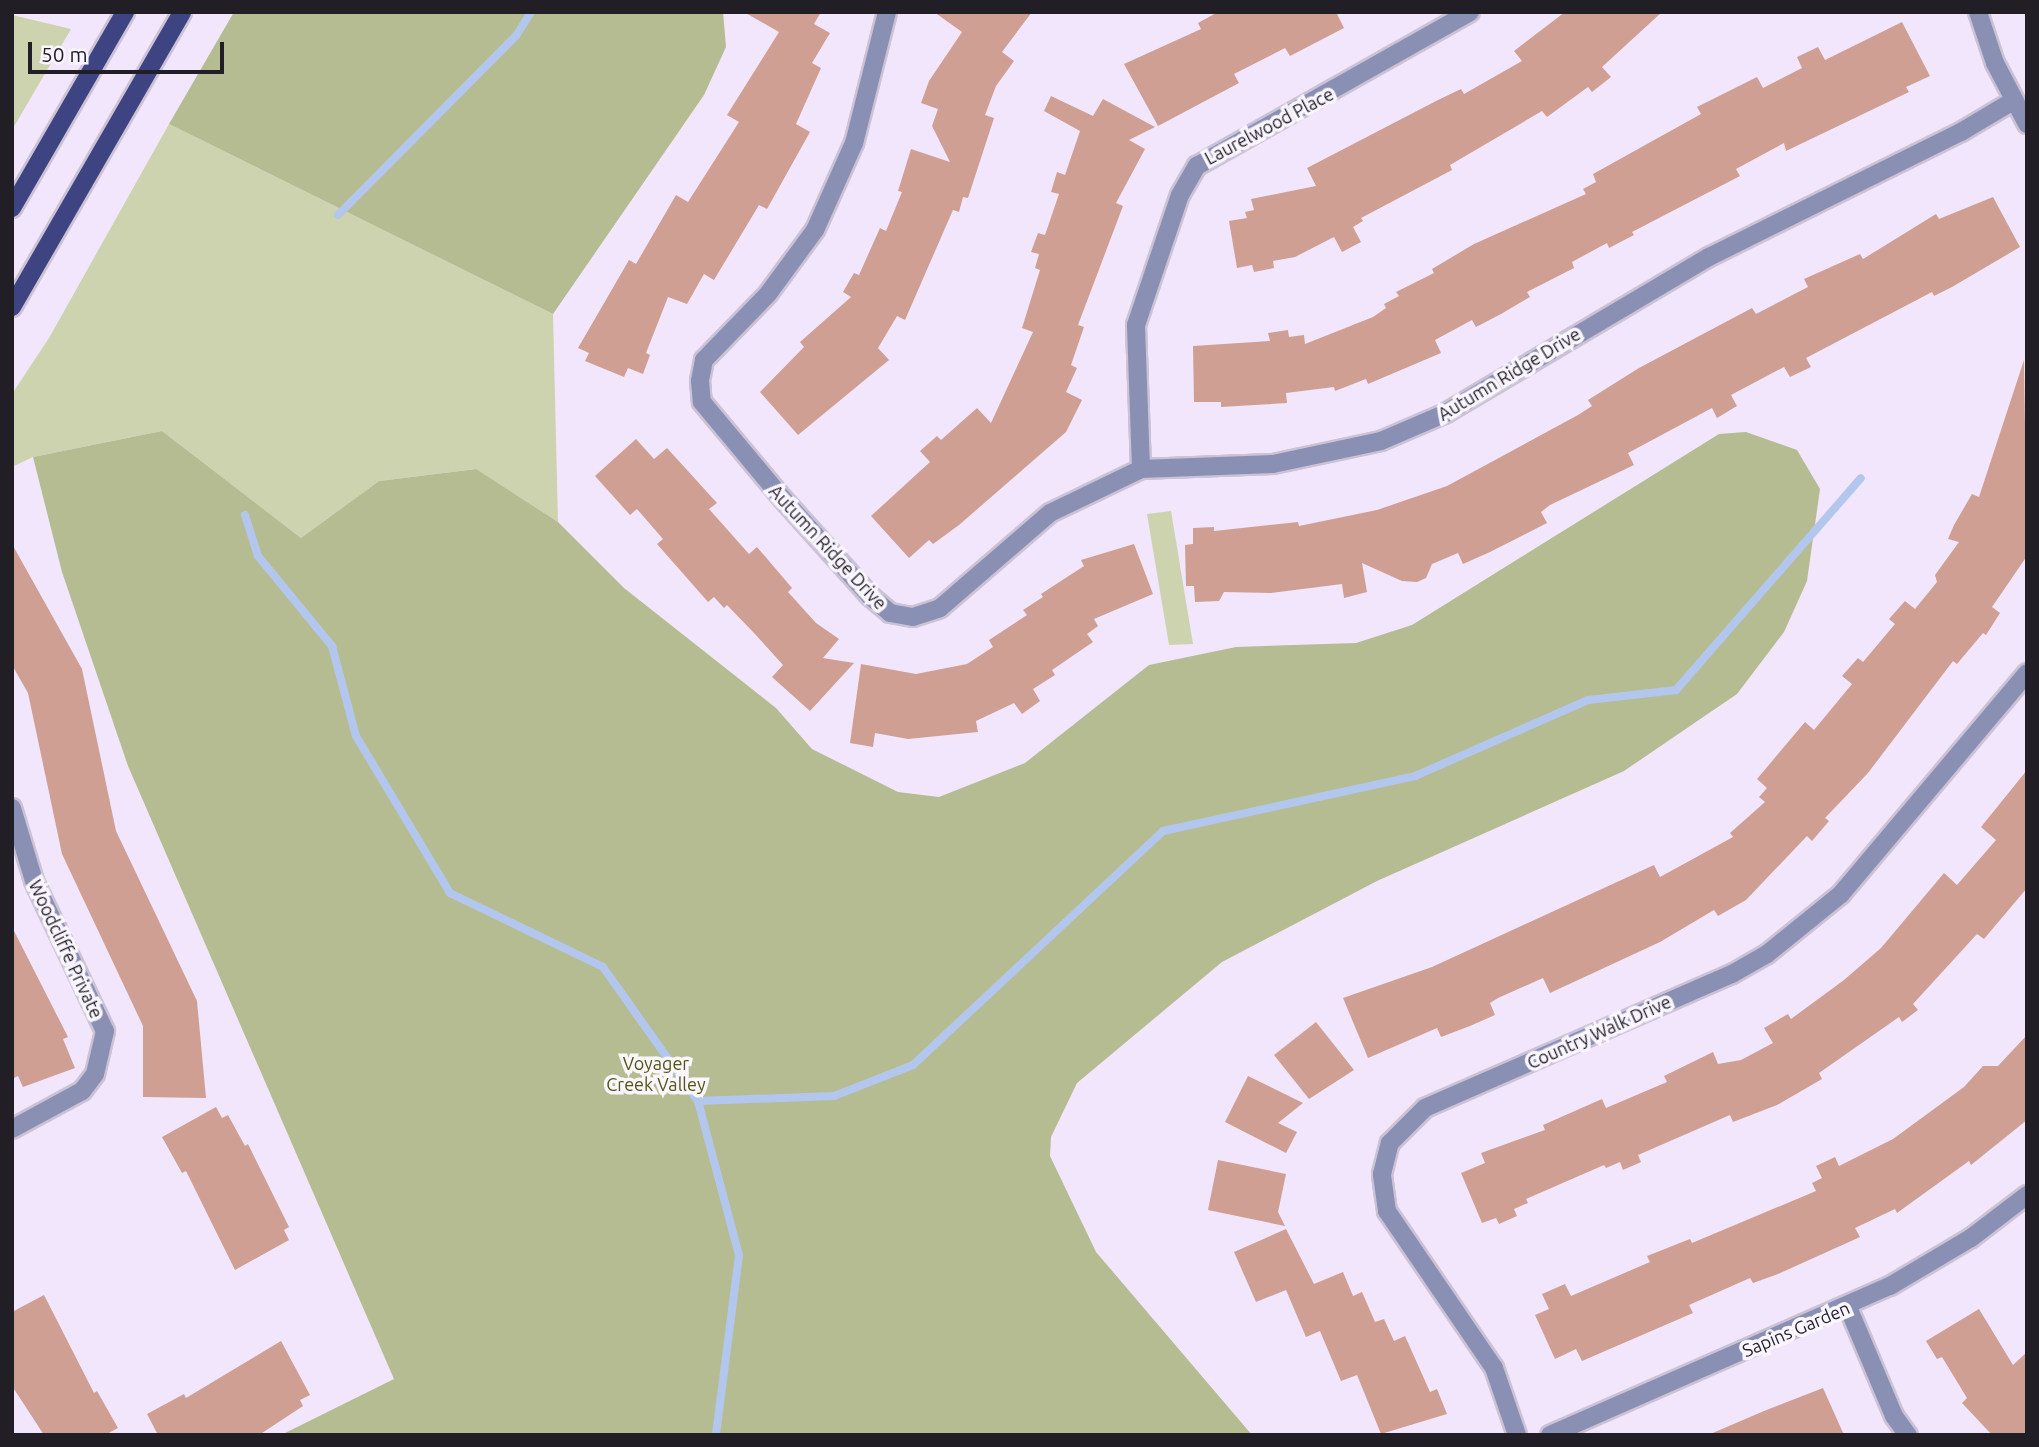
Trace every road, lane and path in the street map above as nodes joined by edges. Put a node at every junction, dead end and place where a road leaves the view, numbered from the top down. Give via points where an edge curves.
1 (125, 12) edge
2 (182, 12) edge
3 (887, 12) edge
4 (1470, 12) edge
5 (1978, 12) edge
6 (2014, 101) junction
7 (2027, 124) edge
8 (12, 208) edge
9 (12, 307) edge
10 (1141, 469) junction
11 (2027, 673) edge
12 (12, 808) edge
13 (12, 1129) edge
14 (2027, 1195) edge
15 (1848, 1307) junction
16 (1517, 1435) edge
17 (1550, 1435) edge
18 (1908, 1435) edge

1 - 8 main road
2 - 9 main road
3 - 10 street, Autumn Ridge Drive via 854,143 835,191 798,257 704,360 702,402 870,596 890,613 912,617 940,608 1051,513
4 - 10 street, Laurelwood Place via 1197,166 1180,195 1136,325
5 - 6 street
6 - 7 street
6 - 10 street, Autumn Ridge Drive via 1709,257 1515,374 1381,441 1273,464
11 - 16 street, Country Walk Drive via 1841,894 1767,954 1732,974 1425,1108 1390,1143 1382,1174 1387,1211 1493,1368
12 - 13 street, Woodcliffe Private via 34,881 105,1031 95,1074 82,1091
14 - 15 street, Sapins Garden via 1970,1238
15 - 17 street, Sapins Garden
15 - 18 street via 1894,1416

